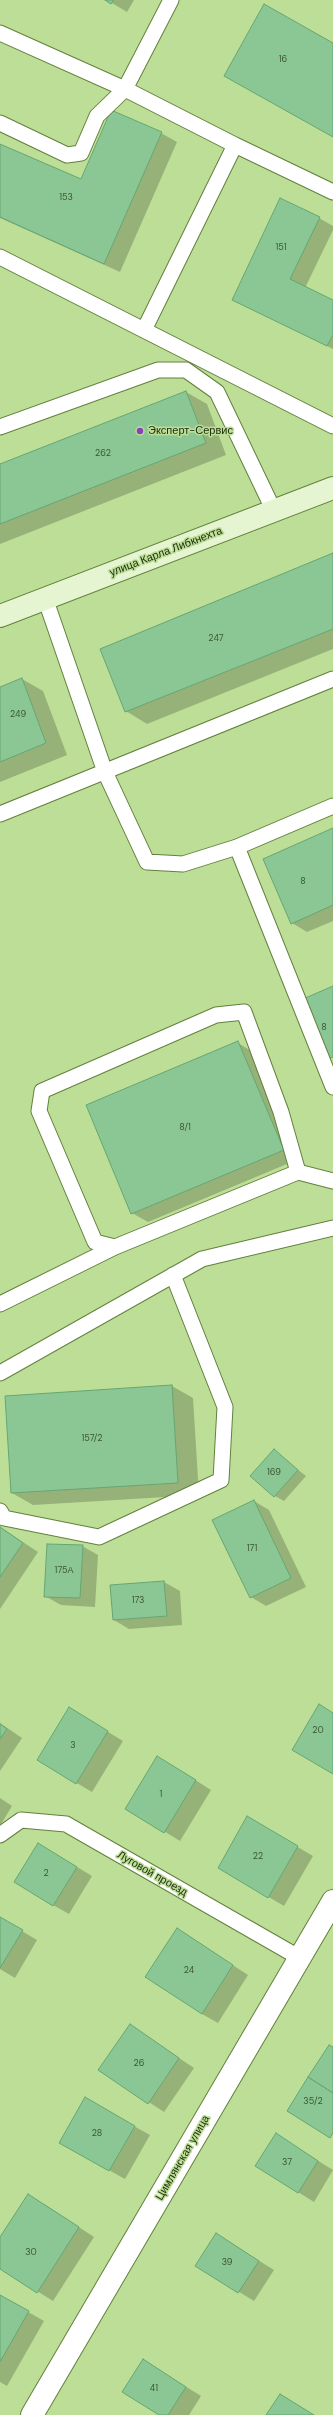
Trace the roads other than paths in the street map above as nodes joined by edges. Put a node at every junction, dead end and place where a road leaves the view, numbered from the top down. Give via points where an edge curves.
1 (171, 0) edge
2 (0, 33) edge
3 (125, 89) junction
4 (0, 123) edge
5 (234, 145) junction
6 (333, 192) edge
7 (0, 257) edge
8 (144, 330) junction
9 (333, 426) edge
10 (0, 428) edge
11 (333, 488) edge
12 (274, 511) junction
13 (45, 598) junction
14 (0, 616) edge
15 (333, 679) edge
16 (105, 772) junction
17 (333, 806) edge
18 (0, 814) edge
19 (237, 847) junction
20 (333, 1087) edge
21 (298, 1172) junction
22 (333, 1181) edge
23 (333, 1228) edge
24 (115, 1247) junction
25 (173, 1275) junction
26 (0, 1304) edge
27 (0, 1373) edge
28 (0, 1511) edge
29 (0, 1835) edge
30 (333, 1901) edge
31 (300, 1958) junction
32 (32, 2415) edge

1 - 3 lane
2 - 3 lane
3 - 4 lane via 98,116 81,153 66,155
3 - 5 lane
5 - 6 lane
5 - 8 lane
7 - 8 lane
8 - 9 lane
10 - 12 lane via 158,370 186,370 217,392
11 - 12 street, улица Карла Либкнехта
12 - 13 street, улица Карла Либкнехта
13 - 14 street, улица Карла Либкнехта
13 - 16 lane
15 - 16 lane
16 - 18 lane
16 - 19 lane via 147,862 183,864
17 - 19 lane
19 - 20 lane
21 - 22 lane
21 - 24 lane
21 - 24 lane via 281,1112 244,1012 216,1015 42,1091 38,1111 95,1242
23 - 25 lane via 202,1259
24 - 26 lane
25 - 27 lane
25 - 28 lane via 225,1407 221,1480 99,1537 4,1518
29 - 31 lane, Луговой проезд via 21,1820 66,1824
30 - 31 street, Цимлянская улица
31 - 32 street, Цимлянская улица

